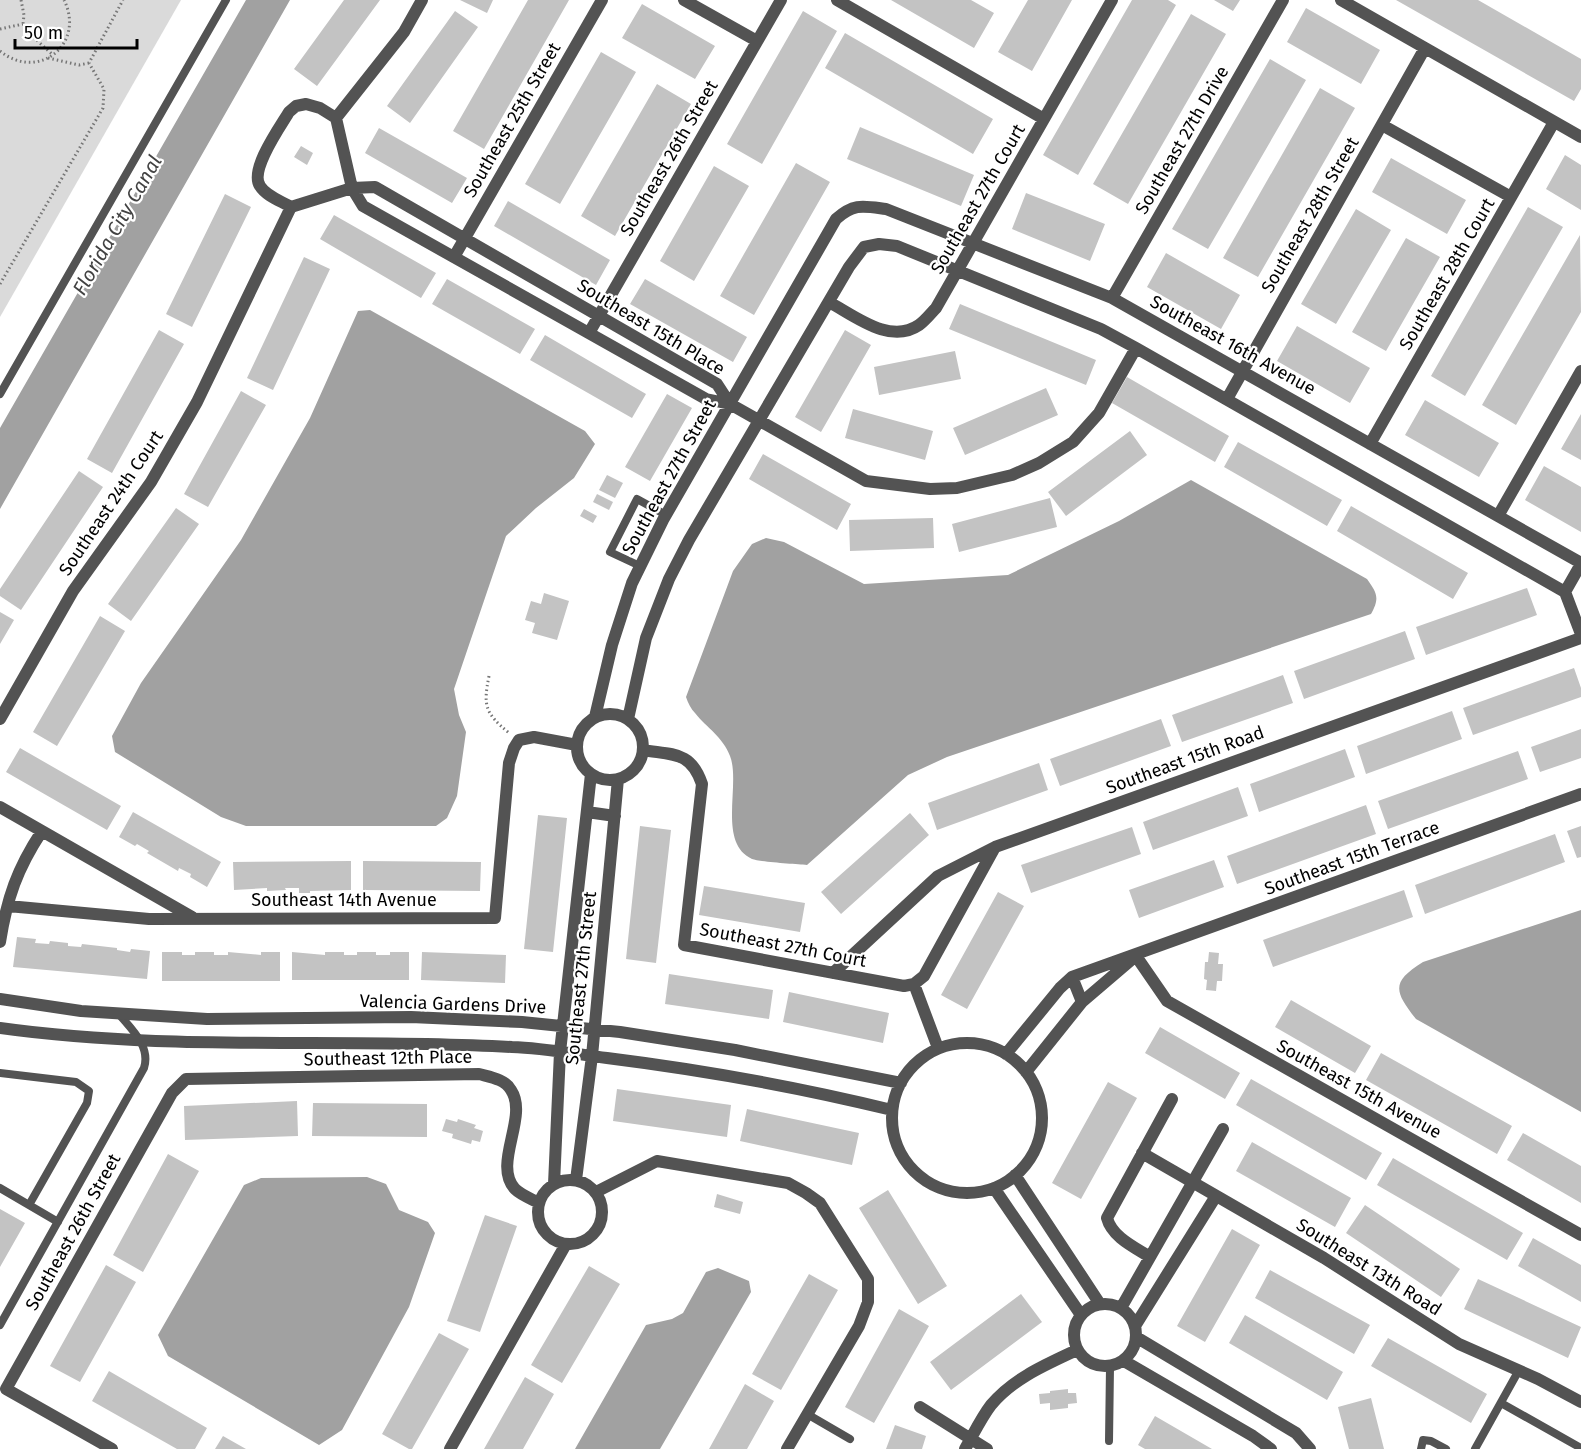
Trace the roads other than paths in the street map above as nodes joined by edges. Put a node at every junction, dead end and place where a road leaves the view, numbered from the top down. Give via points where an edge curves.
1 (226, 0) edge
2 (422, 0) edge
3 (602, 0) edge
4 (684, 0) edge
5 (781, 0) edge
6 (837, 0) edge
7 (1112, 0) edge
8 (1283, 0) edge
9 (1341, 0) edge
10 (757, 41) junction
11 (1425, 48) junction
12 (336, 118) junction
13 (1044, 119) junction
14 (1554, 122) junction
15 (1382, 124) junction
16 (1581, 137) edge
17 (352, 189) junction
18 (1511, 197) junction
19 (291, 207) junction
20 (848, 209) joint
21 (465, 238) junction
22 (972, 243) junction
23 (454, 257) junction
24 (958, 271) junction
25 (1112, 298) junction
26 (829, 302) junction
27 (599, 316) junction
28 (589, 333) junction
29 (1136, 348) junction
30 (1242, 371) junction
31 (1581, 371) edge
32 (0, 394) edge
33 (1227, 399) junction
34 (730, 404) junction
35 (759, 420) junction
36 (1370, 444) junction
37 (666, 515) junction
38 (1498, 516) junction
39 (1581, 564) edge
40 (640, 566) junction
41 (1565, 592) junction
42 (1581, 636) edge
43 (595, 717) junction
44 (0, 719) edge
45 (628, 719) junction
46 (577, 745) junction
47 (643, 750) junction
48 (591, 774) junction
49 (618, 779) junction
50 (1581, 794) edge
51 (0, 807) edge
52 (587, 812) junction
53 (615, 816) junction
54 (42, 831) junction
55 (995, 847) junction
56 (8, 906) junction
57 (194, 919) junction
58 (0, 942) edge
59 (1136, 956) junction
60 (833, 973) junction
61 (1072, 977) junction
62 (914, 984) junction
63 (0, 999) edge
64 (1082, 1002) junction
65 (118, 1013) junction
66 (563, 1026) junction
67 (0, 1028) edge
68 (595, 1029) junction
69 (141, 1040) junction
70 (938, 1048) junction
71 (560, 1052) junction
72 (1006, 1054) junction
73 (592, 1056) junction
74 (1026, 1072) junction
75 (0, 1074) edge
76 (901, 1083) junction
77 (172, 1092) joint
78 (1172, 1099) dead end
79 (892, 1110) junction
80 (1223, 1129) dead end
81 (1142, 1153) junction
82 (1015, 1175) junction
83 (576, 1180) junction
84 (1192, 1182) junction
85 (554, 1184) junction
86 (0, 1188) edge
87 (994, 1188) junction
88 (596, 1192) junction
89 (1216, 1196) junction
90 (539, 1203) junction
91 (29, 1205) junction
92 (58, 1222) junction
93 (1581, 1235) edge
94 (566, 1244) junction
95 (1150, 1257) junction
96 (1100, 1304) junction
97 (1121, 1308) junction
98 (1081, 1315) junction
99 (0, 1325) edge
100 (1136, 1332) junction
101 (1077, 1350) junction
102 (1124, 1361) junction
103 (1110, 1367) junction
104 (1519, 1370) junction
105 (1581, 1402) edge
106 (1501, 1403) junction
107 (920, 1407) dead end
108 (807, 1414) junction
109 (850, 1439) dead end
110 (1109, 1441) dead end
111 (968, 1444) edge
112 (1581, 1448) edge
113 (112, 1449) edge
114 (450, 1449) edge
115 (787, 1449) edge
116 (987, 1449) edge
117 (1271, 1449) edge
118 (1310, 1449) edge
119 (1421, 1449) edge
120 (1446, 1449) edge
121 (1475, 1449) edge

1 - 32 lane
2 - 12 street via 404,32
3 - 21 street, Southeast 25th Street
4 - 10 street
5 - 10 street, Southeast 26th Street
6 - 13 street
7 - 13 street, Southeast 27th Court
8 - 25 street, Southeast 27th Drive
9 - 11 street
10 - 27 street, Southeast 26th Street
11 - 14 street
11 - 15 street, Southeast 28th Street
12 - 17 street
12 - 19 street via 320,108 296,106 259,164 259,185
13 - 22 street, Southeast 27th Court
14 - 16 street
14 - 18 street, Southeast 28th Court
15 - 18 street
15 - 30 street, Southeast 28th Street
17 - 19 street
17 - 21 street, Southeast 15th Place via 375,187
17 - 23 street, Southeast 15th Place via 363,206
18 - 36 street, Southeast 28th Court
19 - 44 street, Southeast 24th Court via 197,402 151,482 73,591
20 - 22 street, Southeast 16th Avenue via 886,209
20 - 34 street, Southeast 27th Street via 836,219
21 - 23 street, Southeast 25th Street
21 - 27 street, Southeast 15th Place
22 - 24 street, Southeast 27th Court
22 - 25 street, Southeast 16th Avenue
23 - 28 street, Southeast 15th Place
24 - 26 street via 897,246 864,247
24 - 26 street, Southeast 27th Court via 936,308 920,324 904,332 885,331
24 - 29 street via 1101,329
25 - 30 street, Southeast 16th Avenue
26 - 35 street
27 - 28 street, Southeast 26th Street
27 - 34 street, Southeast 15th Place via 717,384
28 - 34 street, Southeast 15th Place via 706,399
29 - 33 street
29 - 35 street via 1099,413 1073,442 1012,475 957,488 866,481
30 - 33 street, Southeast 28th Street
30 - 36 street, Southeast 16th Avenue
31 - 38 street
33 - 41 street
34 - 35 street
34 - 37 street, Southeast 27th Street
35 - 45 street via 669,579 646,638
36 - 38 street, Southeast 16th Avenue
37 - 40 street, Southeast 27th Street
37 - 40 lane via 637,499 615,541 610,552
38 - 39 street, Southeast 16th Avenue
39 - 41 street, Southeast 16th Avenue
40 - 43 street, Southeast 27th Street via 612,645
41 - 42 street
42 - 55 street, Southeast 15th Road
43 - 45 street via 612,714
43 - 46 street via 586,724
45 - 47 street via 640,733
46 - 48 street via 580,761
46 - 57 street, Southeast 14th Avenue via 534,737 519,740 514,748 509,763 495,918
47 - 49 street via 635,768
47 - 60 street, Southeast 27th Court via 681,756 696,768 702,784 684,945
48 - 49 street
48 - 52 street, Southeast 27th Street
49 - 53 street, Southeast 27th Street
50 - 59 street, Southeast 15th Terrace
51 - 54 street
52 - 53 street
52 - 66 street, Southeast 27th Street
53 - 68 street, Southeast 27th Street
54 - 56 street via 14,881
54 - 57 street
55 - 60 street, Southeast 15th Road via 938,876
55 - 62 street via 924,976
56 - 57 street, Southeast 14th Avenue via 149,919
56 - 58 street
59 - 61 street, Southeast 15th Terrace
59 - 64 street, Southeast 15th Terrace
59 - 93 street, Southeast 15th Avenue via 1167,1001
60 - 62 street, Southeast 27th Court via 904,986
61 - 64 street
61 - 72 street, Southeast 15th Terrace
62 - 70 street
63 - 65 street, Valencia Gardens Drive
64 - 74 street, Southeast 15th Terrace
65 - 66 street, Valencia Gardens Drive via 207,1019 411,1017
65 - 69 lane
66 - 68 street, Valencia Gardens Drive
66 - 71 street, Southeast 27th Street
67 - 69 street
68 - 73 street, Southeast 27th Street
68 - 76 street, Valencia Gardens Drive via 735,1050
69 - 71 street via 513,1047
69 - 92 lane via 146,1061 142,1074
70 - 72 street via 961,1043 984,1045
70 - 76 street via 910,1068
71 - 73 street
71 - 85 street, Southeast 27th Street
72 - 74 street
73 - 79 street via 734,1076
73 - 83 street, Southeast 27th Street
74 - 82 street via 1037,1092 1041,1114 1039,1137 1030,1158
75 - 91 lane via 76,1082 89,1091 87,1103
76 - 79 street
77 - 90 street, Southeast 12th Place via 186,1079 479,1074 498,1079 511,1089 516,1107 508,1163 510,1180 516,1190
77 - 113 street, Southeast 26th Street via 6,1389
78 - 81 street
79 - 87 street via 893,1132 900,1153 930,1184 951,1192 973,1193
80 - 84 street
81 - 84 street, Southeast 13th Road
81 - 95 street via 1107,1218 1120,1238
82 - 87 street
82 - 96 street
83 - 85 street
83 - 88 street
84 - 89 street, Southeast 13th Road
84 - 95 street
85 - 90 street
86 - 91 lane
87 - 98 street
88 - 94 street via 603,1213 601,1223 587,1240
88 - 108 street via 657,1161 788,1184 820,1203 868,1279 868,1302 859,1326
89 - 100 street
89 - 104 street, Southeast 13th Road via 1460,1344
90 - 94 street via 540,1225 555,1241
91 - 92 lane
92 - 99 lane
94 - 114 street
95 - 97 street
96 - 97 street
96 - 98 street
97 - 100 street via 1132,1319
98 - 101 street via 1074,1332
100 - 102 street via 1135,1346
100 - 118 street via 1296,1433
101 - 103 street via 1090,1364
101 - 111 street via 1012,1384 990,1406
102 - 103 street
102 - 117 street
103 - 110 lane
104 - 105 street, Southeast 13th Road
104 - 106 lane
106 - 112 lane
106 - 121 lane
107 - 111 street
108 - 109 lane
108 - 115 street
111 - 116 street
119 - 120 lane via 1423,1440

